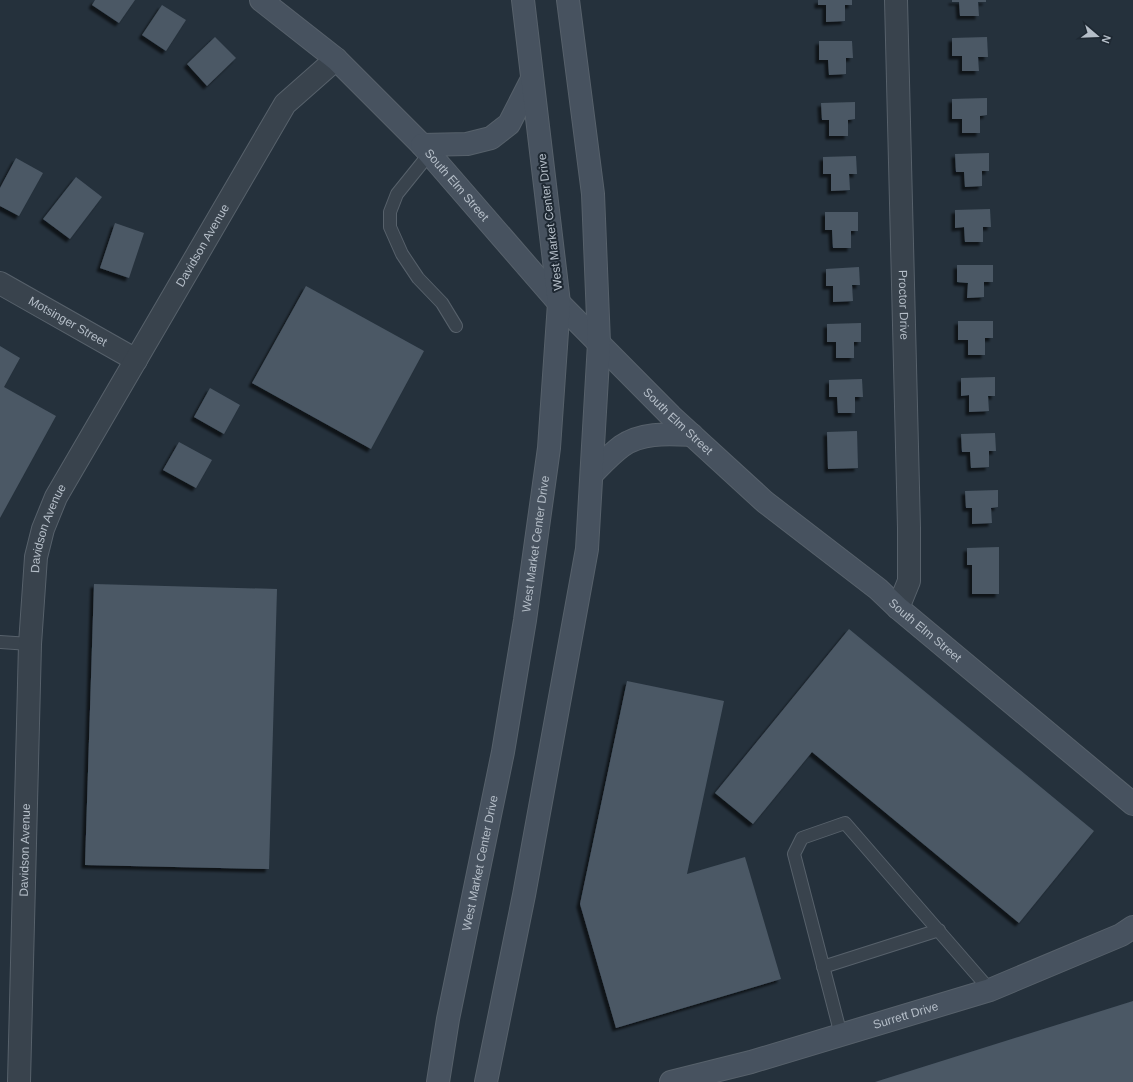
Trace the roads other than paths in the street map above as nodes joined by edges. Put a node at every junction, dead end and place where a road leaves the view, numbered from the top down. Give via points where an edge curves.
1 (261, 0) edge
2 (523, 0) edge
3 (568, 0) edge
4 (896, 0) edge
5 (336, 58) junction
6 (532, 79) junction
7 (426, 149) junction
8 (0, 283) edge
9 (560, 303) junction
10 (456, 326) dead end
11 (599, 343) junction
12 (136, 360) junction
13 (692, 435) junction
14 (592, 474) junction
15 (898, 608) junction
16 (0, 642) edge
17 (30, 644) junction
18 (1133, 804) edge
19 (1133, 927) edge
20 (939, 930) junction
21 (823, 967) junction
22 (990, 990) junction
23 (841, 1035) junction
24 (699, 1079) edge
25 (19, 1082) edge
26 (438, 1082) edge
27 (486, 1082) edge
28 (671, 1082) edge

1 - 5 main road, South Elm Street
2 - 6 main road, West Market Center Drive
3 - 11 main road via 593,194
4 - 15 street, Proctor Drive via 910,528 909,580
5 - 7 main road, South Elm Street
5 - 12 street, Davidson Avenue via 285,104
6 - 7 main road via 509,124 491,138
6 - 9 main road, West Market Center Drive
7 - 9 main road, South Elm Street
7 - 10 lane via 397,194 390,212 390,227 402,254 418,278 442,303
8 - 12 street, Motsinger Street
9 - 11 main road, South Elm Street
9 - 26 main road, West Market Center Drive via 549,448 525,620 503,752 448,1019
11 - 13 main road, South Elm Street
11 - 14 main road
12 - 17 street, Davidson Avenue via 56,497 43,529 36,558
13 - 14 main road via 644,436 622,446
13 - 15 main road, South Elm Street via 765,502 878,589
14 - 27 main road via 587,549 526,887
15 - 18 main road, South Elm Street
16 - 17 lane
17 - 25 street, Davidson Avenue
19 - 22 main road, Surrett Drive via 1121,935
20 - 21 lane
20 - 21 lane via 845,823 802,838 794,854
20 - 22 lane
21 - 23 lane
22 - 23 main road, Surrett Drive
23 - 24 main road, Surrett Drive
24 - 28 main road, Surrett Drive

